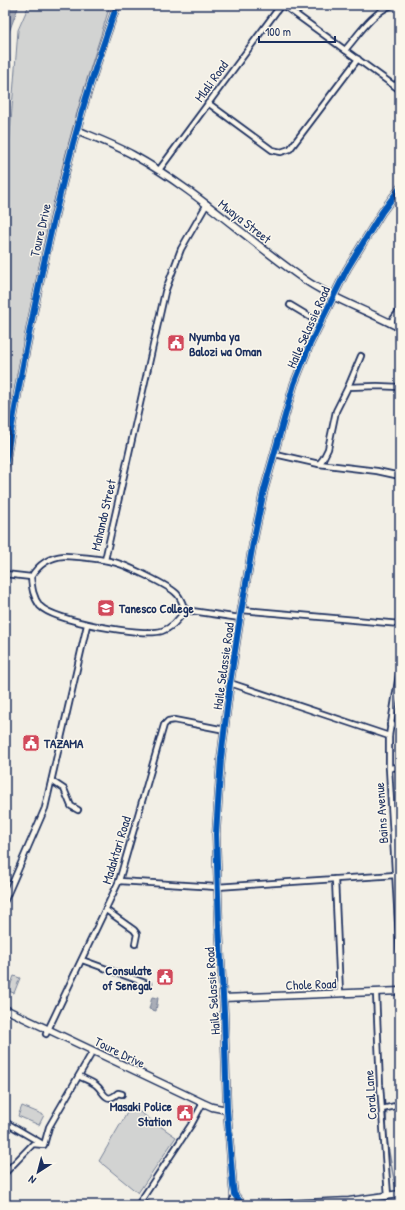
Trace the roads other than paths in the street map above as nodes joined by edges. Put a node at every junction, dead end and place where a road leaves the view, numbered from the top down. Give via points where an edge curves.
1 (117, 5) edge
2 (282, 5) edge
3 (392, 5) edge
4 (345, 50) junction
5 (358, 59) junction
6 (400, 80) edge
7 (395, 86) junction
8 (400, 90) edge
9 (208, 103) junction
10 (77, 130) junction
11 (159, 170) junction
12 (400, 188) edge
13 (393, 197) junction
14 (207, 204) junction
15 (400, 204) edge
16 (333, 296) junction
17 (290, 305) dead end
18 (400, 310) edge
19 (320, 323) junction
20 (390, 323) junction
21 (400, 328) edge
22 (361, 356) dead end
23 (348, 387) junction
24 (400, 387) edge
25 (275, 454) junction
26 (319, 464) junction
27 (5, 466) edge
28 (400, 476) edge
29 (105, 560) junction
30 (5, 574) edge
31 (31, 577) junction
32 (185, 610) junction
33 (242, 610) junction
34 (240, 618) junction
35 (400, 624) edge
36 (87, 625) junction
37 (400, 668) edge
38 (230, 683) junction
39 (400, 724) edge
40 (390, 725) junction
41 (225, 730) junction
42 (389, 736) junction
43 (400, 767) edge
44 (389, 768) junction
45 (52, 781) junction
46 (78, 810) dead end
47 (396, 875) junction
48 (335, 879) junction
49 (119, 881) junction
50 (217, 887) junction
51 (5, 900) edge
52 (106, 910) junction
53 (135, 944) dead end
54 (400, 957) edge
55 (82, 960) junction
56 (148, 984) dead end
57 (400, 991) edge
58 (376, 993) junction
59 (340, 994) junction
60 (223, 998) junction
61 (5, 1009) edge
62 (48, 1032) junction
63 (93, 1051) junction
64 (79, 1076) junction
65 (122, 1094) dead end
66 (203, 1103) junction
67 (400, 1105) edge
68 (382, 1109) junction
69 (227, 1110) junction
70 (5, 1122) edge
71 (44, 1145) junction
72 (5, 1173) edge
73 (234, 1194) junction
74 (400, 1194) edge
75 (388, 1196) junction
76 (139, 1203) edge
77 (148, 1205) edge
78 (232, 1205) edge
79 (243, 1205) edge
80 (263, 1205) edge

1 - 10 street, Toure Drive
2 - 4 street
2 - 9 street, Mlali Road
3 - 4 street via 374,16
4 - 5 street
5 - 7 street
5 - 9 street via 290,148 281,152 272,150
6 - 7 street
7 - 8 street
9 - 11 street, Mlali Road
10 - 11 street, Mwaya Street via 133,154
10 - 27 street, Toure Drive via 38,291
11 - 14 street, Mwaya Street
12 - 13 street, Haile Selassie Road
13 - 15 street
13 - 16 street, Haile Selassie Road via 358,250
14 - 16 street, Mwaya Street via 271,256 306,281
14 - 29 street, Mahando Street via 181,250 165,292
16 - 19 street, Haile Selassie Road
16 - 20 street, Mwaya Street
17 - 19 street
18 - 20 street
19 - 25 street, Haile Selassie Road via 294,384
20 - 21 street, Mwaya Street
22 - 23 street
23 - 24 street
23 - 26 street via 336,411 328,449
25 - 26 street
25 - 33 street, Haile Selassie Road via 264,490
26 - 28 street
29 - 31 street, Mahando Street via 54,556 39,566
29 - 32 street via 125,566 170,589
30 - 31 street
31 - 36 street via 33,594 41,607 49,613
32 - 34 street
32 - 36 street via 174,624 163,631 144,632
33 - 34 street, Haile Selassie Road
33 - 35 street
34 - 38 street, Haile Selassie Road
36 - 45 street
37 - 40 street, Bains Avenue
38 - 41 street, Haile Selassie Road
38 - 42 street
39 - 40 street
40 - 42 street, Bains Avenue
41 - 49 street, Madaktari Road via 174,720 166,723
41 - 50 street, Haile Selassie Road via 216,834
42 - 44 street, Bains Avenue
43 - 44 street
44 - 47 street, Bains Avenue
45 - 46 street via 64,789 70,806
45 - 51 street via 46,808
47 - 48 street
47 - 54 street, Bains Avenue
48 - 50 street
48 - 59 street
49 - 50 street
49 - 52 street, Madaktari Road
50 - 60 street, Haile Selassie Road
52 - 53 street via 134,930 137,934
52 - 55 street, Madaktari Road
55 - 56 street
55 - 62 street, Madaktari Road
57 - 58 street, Chole Road
58 - 59 street, Chole Road
58 - 68 street, Coral Lane
59 - 60 street, Chole Road
60 - 69 street, Haile Selassie Road
61 - 62 street, Toure Drive
62 - 63 street, Toure Drive
63 - 64 street
63 - 66 street, Toure Drive
64 - 65 street via 95,1084 100,1092 110,1098 118,1093
64 - 71 street via 49,1127
66 - 69 street, Toure Drive
66 - 76 street
67 - 68 street
68 - 75 street, Coral Lane
69 - 73 street, Haile Selassie Road
70 - 71 street
71 - 72 street via 33,1144
73 - 78 street
73 - 79 street
74 - 75 street
75 - 80 street via 349,1201
76 - 77 street

